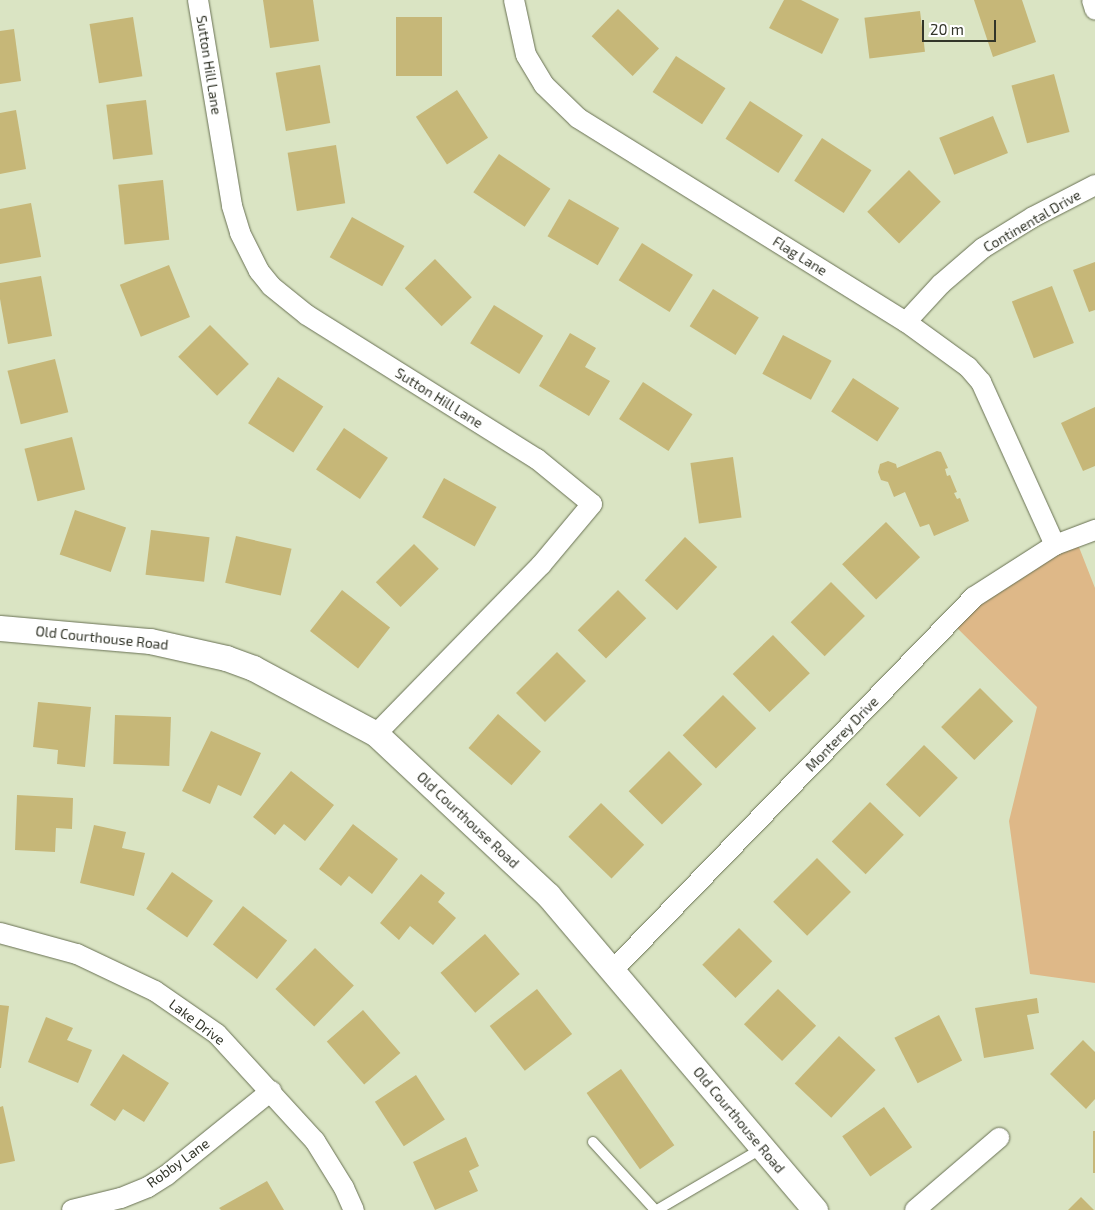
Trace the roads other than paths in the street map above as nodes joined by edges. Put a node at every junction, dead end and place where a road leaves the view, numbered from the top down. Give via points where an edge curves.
1 (198, 0) edge
2 (514, 0) edge
3 (1092, 0) edge
4 (1095, 10) edge
5 (1095, 185) edge
6 (906, 322) junction
7 (1095, 530) edge
8 (1055, 545) junction
9 (0, 628) edge
10 (376, 734) junction
11 (0, 932) edge
12 (613, 970) junction
13 (271, 1091) junction
14 (999, 1138) dead end
15 (592, 1142) dead end
16 (762, 1148) junction
17 (72, 1210) edge
18 (354, 1210) edge
19 (656, 1210) edge
20 (815, 1210) edge
21 (915, 1210) edge

1 - 10 street, Sutton Hill Lane via 232,206 240,233 259,271 271,286 307,315 537,459 592,504 541,565
2 - 6 street, Flag Lane via 526,55 544,86 578,118
3 - 4 street
5 - 6 street, Continental Drive via 1033,217 983,248
6 - 8 street, Flag Lane via 968,367 981,382
7 - 8 street, Monterey Drive
8 - 12 street, Monterey Drive via 974,597
9 - 10 street, Old Courthouse Road via 150,641 226,658 253,668
10 - 12 street, Old Courthouse Road via 548,895
11 - 13 street, Lake Drive via 77,954 156,991 217,1034
12 - 16 street, Old Courthouse Road
13 - 17 street, Robby Lane via 148,1187 121,1198
13 - 18 street, Lake Drive via 315,1141
14 - 21 street
15 - 19 lane
16 - 19 lane
16 - 20 street, Old Courthouse Road

